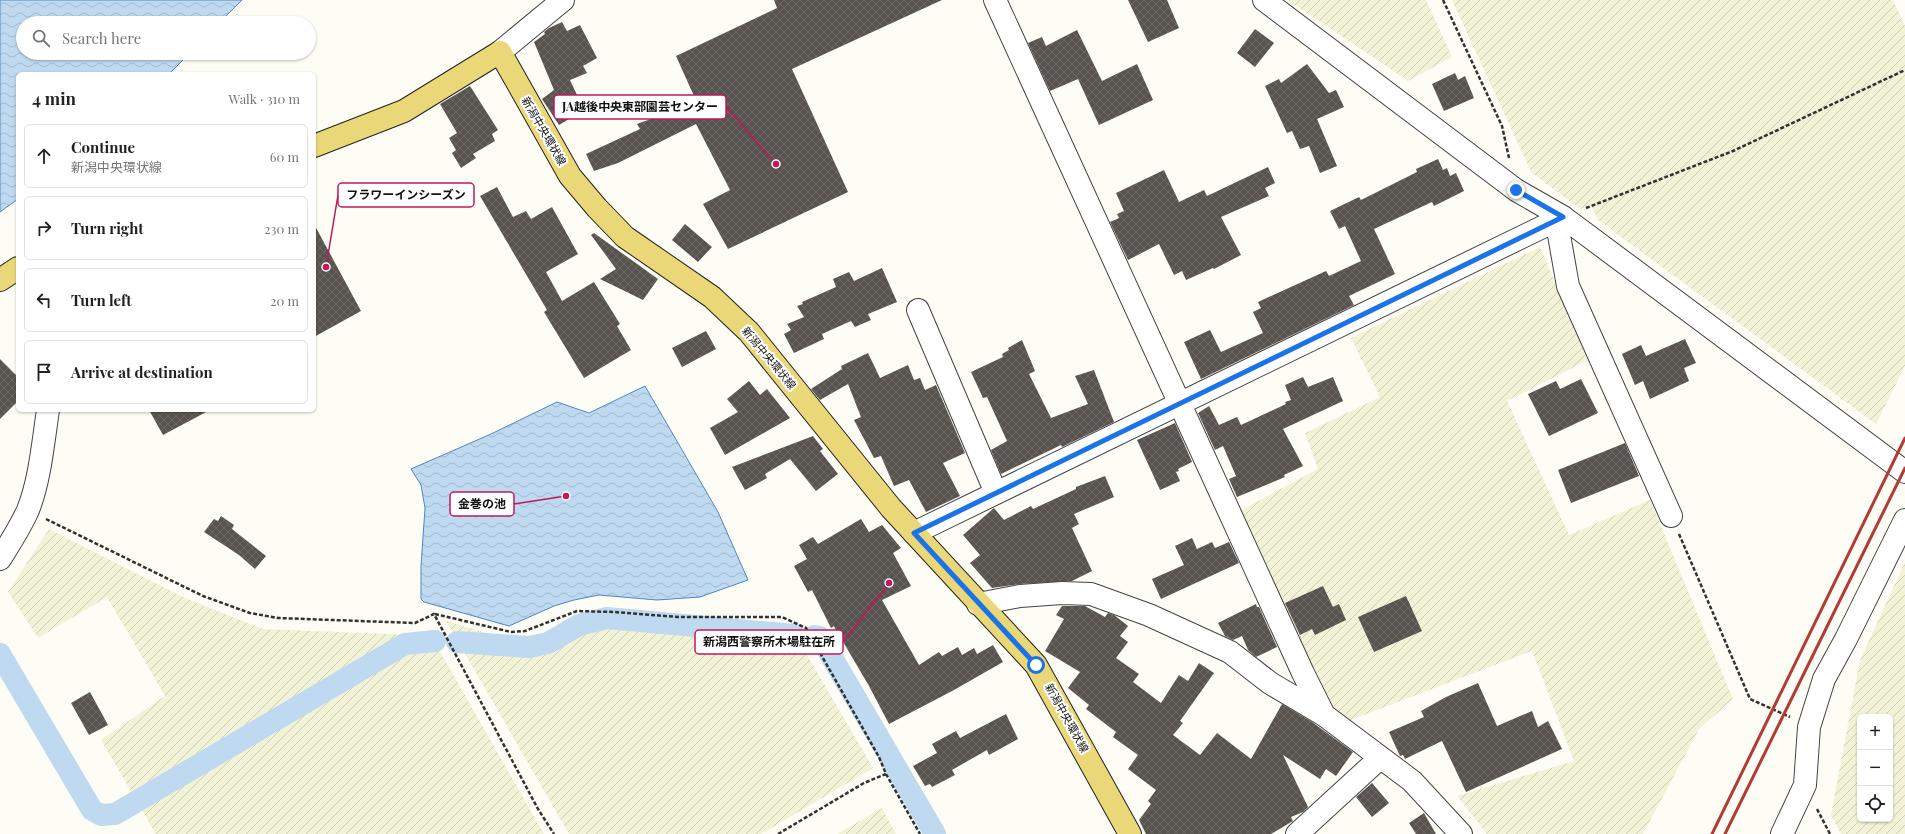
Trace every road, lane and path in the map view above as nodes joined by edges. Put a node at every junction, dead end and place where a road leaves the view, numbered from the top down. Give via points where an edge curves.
1 (564, 0) edge
2 (995, 0) edge
3 (1264, 0) edge
4 (1443, 0) edge
5 (500, 52) junction
6 (1905, 70) edge
7 (316, 145) edge
8 (1516, 190) junction
9 (1563, 217) junction
10 (16, 269) edge
11 (0, 280) edge
12 (918, 310) dead end
13 (1180, 404) junction
14 (48, 412) edge
15 (1905, 472) edge
16 (996, 493) junction
17 (28, 509) junction
18 (1671, 516) joint
19 (1905, 520) edge
20 (914, 533) junction
21 (0, 559) edge
22 (978, 604) junction
23 (434, 614) junction
24 (1324, 715) junction
25 (1809, 727) junction
26 (1380, 758) junction
27 (886, 774) junction
28 (554, 834) edge
29 (778, 834) edge
30 (920, 834) edge
31 (1130, 834) edge
32 (1297, 834) edge
33 (1461, 834) edge
34 (1782, 834) edge

1 - 5 street
2 - 13 street
3 - 8 street
4 - 8 path via 1502,126
5 - 7 main road via 404,111
5 - 20 main road, 新潟中央環状線 via 570,176 597,208 625,237 712,297 749,332 890,508
6 - 9 path via 1733,151
8 - 9 street
9 - 13 street
9 - 15 street
9 - 18 street via 1559,235 1568,286
10 - 11 main road
12 - 16 street
13 - 16 street
13 - 24 street
14 - 17 street
16 - 20 street
17 - 21 street via 17,533
17 - 23 path via 203,596 250,613 278,618 415,623
18 - 25 path via 1750,699
19 - 25 street via 1824,679
20 - 22 main road, 新潟中央環状線
22 - 24 street via 1020,596 1091,594 1149,615 1230,652 1270,683
22 - 31 main road, 新潟中央環状線 via 1036,665
23 - 27 path via 511,632 525,631 577,611 678,617 782,618 806,628 879,757
23 - 28 path via 538,809
24 - 26 street
25 - 34 street via 1805,786
26 - 32 street
26 - 33 street via 1412,782
27 - 29 path via 864,783
27 - 30 path

